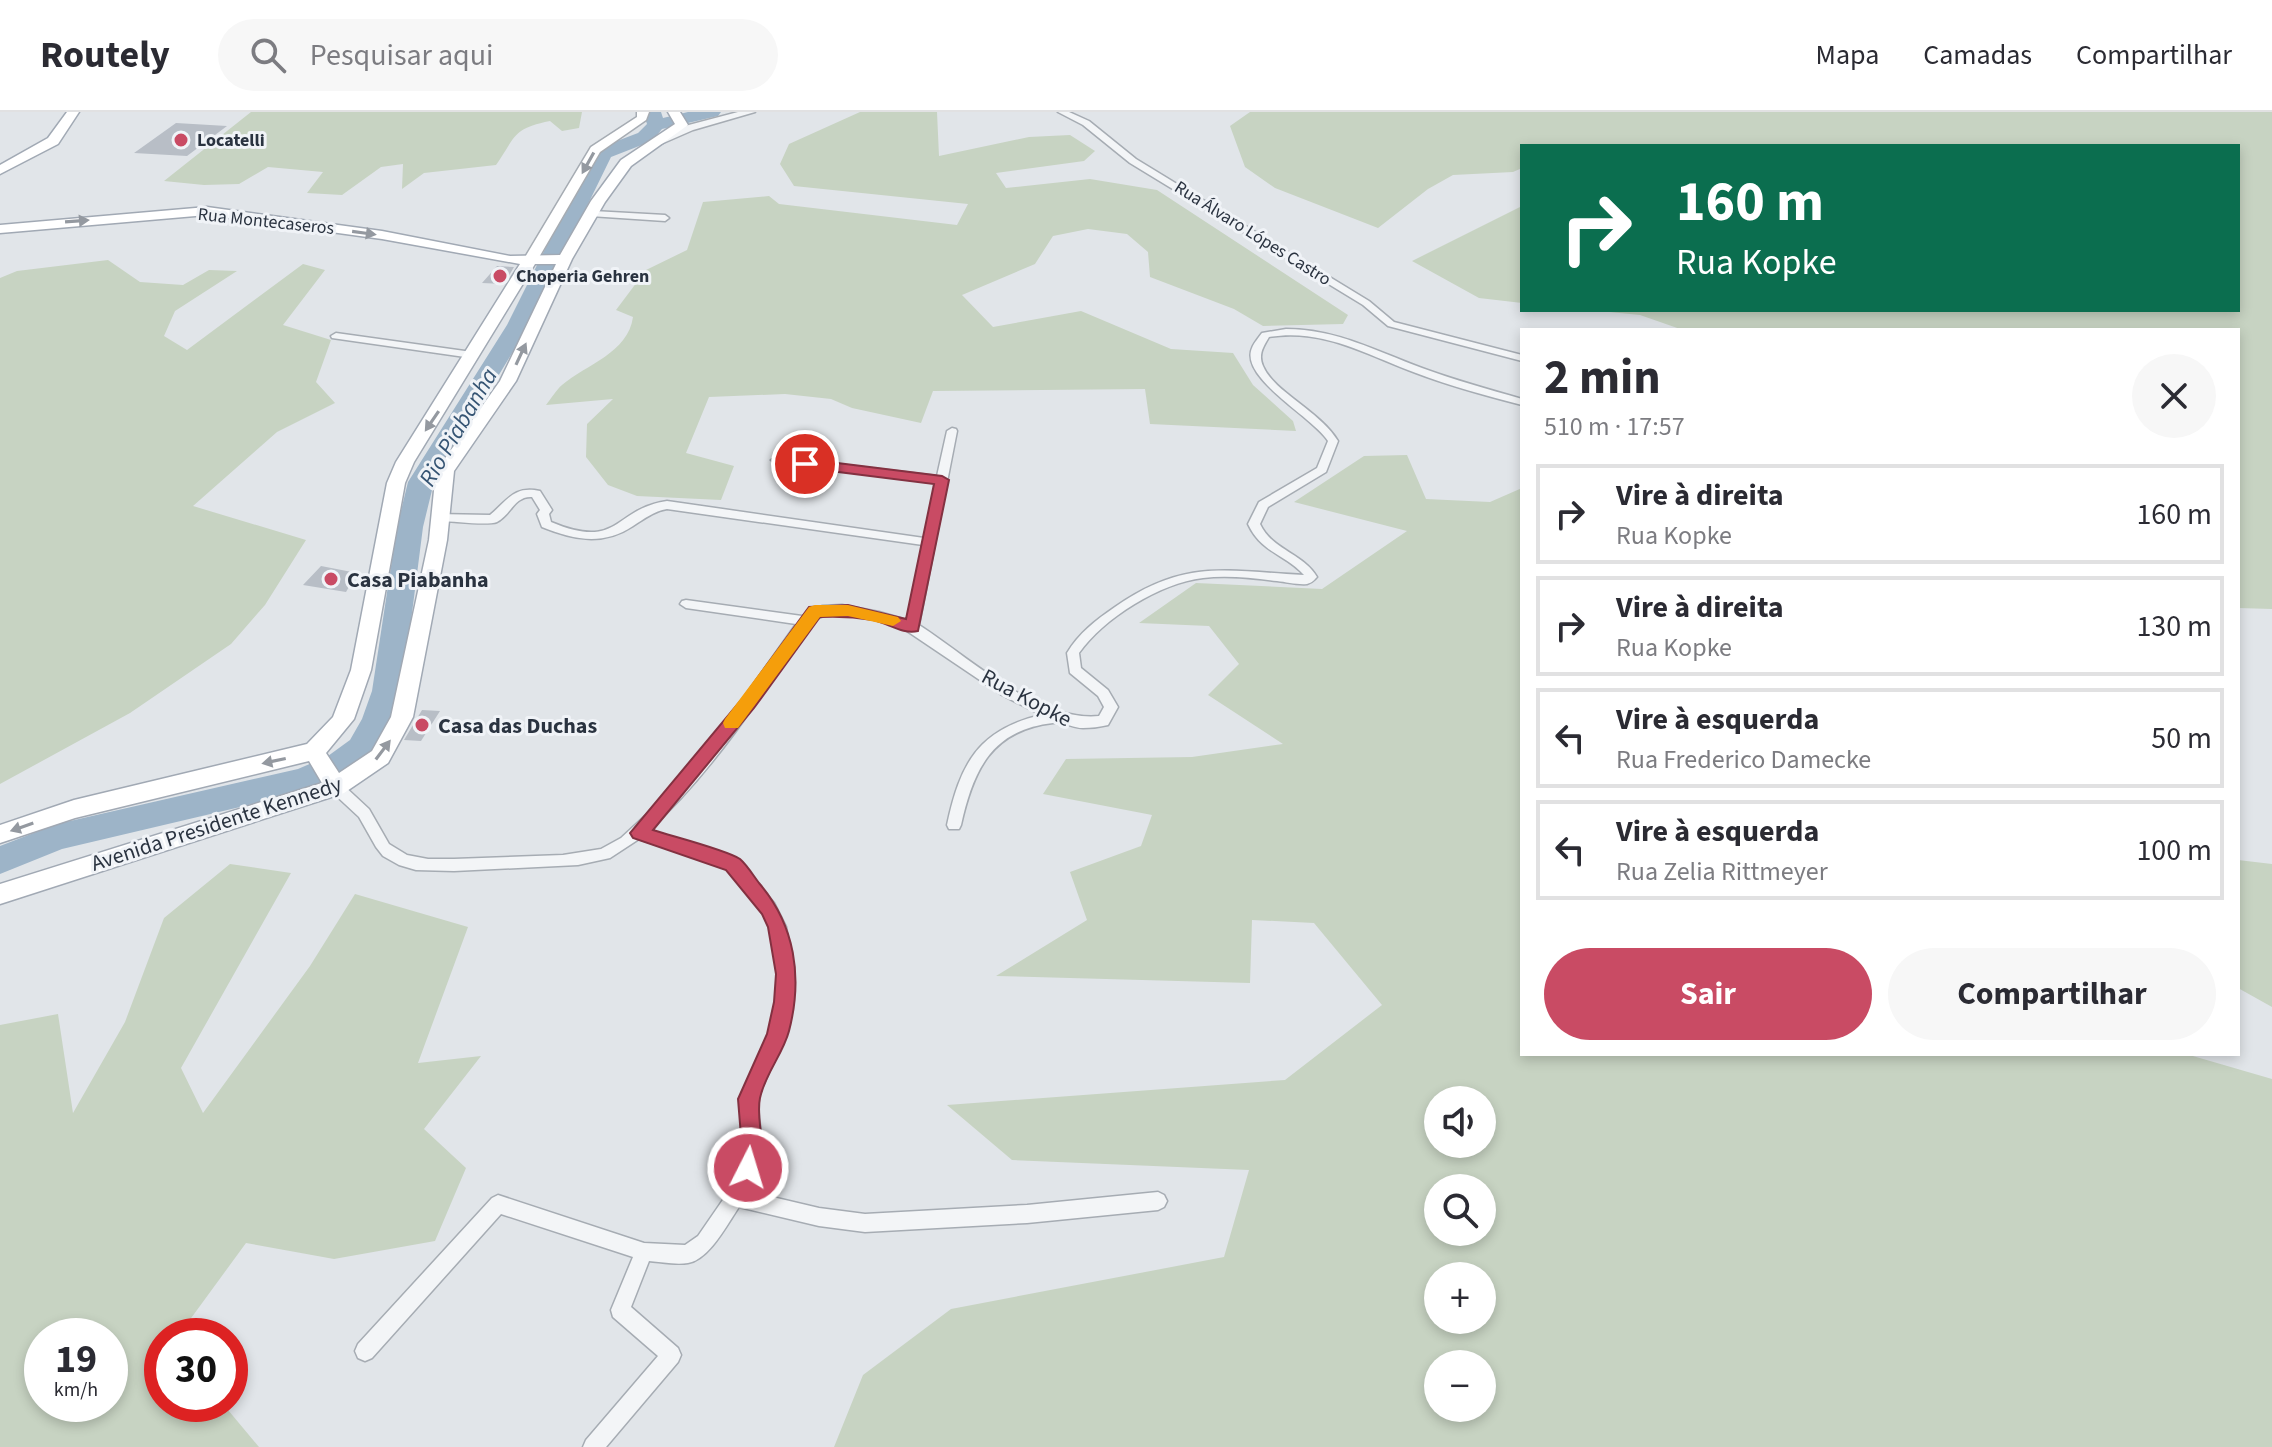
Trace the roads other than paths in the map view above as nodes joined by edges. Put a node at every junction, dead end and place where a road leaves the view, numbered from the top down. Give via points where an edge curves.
1 (73, 112) edge
2 (643, 112) edge
3 (674, 112) edge
4 (750, 112) edge
5 (1062, 112) edge
6 (685, 126) junction
7 (0, 170) edge
8 (593, 214) junction
9 (665, 218) dead end
10 (0, 229) edge
11 (531, 259) junction
12 (565, 259) junction
13 (336, 336) dead end
14 (472, 355) junction
15 (1520, 358) edge
16 (1520, 401) edge
17 (952, 431) dead end
18 (777, 460) dead end
19 (942, 480) junction
20 (440, 517) junction
21 (927, 542) junction
22 (686, 604) dead end
23 (805, 621) junction
24 (912, 627) junction
25 (1055, 717) junction
26 (314, 751) junction
27 (336, 787) junction
28 (954, 825) dead end
29 (640, 833) junction
30 (0, 834) edge
31 (0, 894) edge
32 (735, 1197) junction
33 (1158, 1201) dead end
34 (644, 1252) junction
35 (365, 1351) dead end
36 (593, 1447) edge

1 - 7 main road via 53,141
2 -> 11 main road via 642,118 595,150
3 - 6 main road
4 - 6 street
5 - 15 street, Rua Álvaro Lópes Castro via 1366,303 1391,324
6 - 8 main road, Avenida Presidente Kennedy via 626,163
8 - 9 street
8 - 12 main road, Avenida Presidente Kennedy
10 -> 11 main road, Rua Montecaseros via 207,211 382,235 510,260
11 - 12 main road, Rua Montecaseros
11 - 14 main road, Avenida Presidente Kennedy
20 -> 12 main road, Avenida Presidente Kennedy via 445,471 508,381
13 - 14 street
14 -> 26 main road, Avenida Presidente Kennedy via 401,472 357,679 343,719
16 - 25 street, Rua Kopke via 1426,373 1333,336 1300,330 1266,335 1253,351 1263,374 1323,423 1333,441 1322,470 1263,505 1254,524 1271,549 1311,577 1208,572 1139,594 1073,653 1072,665 1109,701 1109,713 1090,725
17 - 19 street
18 - 19 street
19 - 21 street
20 - 21 street via 493,519 527,491 536,494 546,510 546,524 580,536 609,535 650,508 667,505
27 -> 20 main road, Avenida Presidente Kennedy via 380,757 402,717
21 - 24 street
22 - 23 street
23 - 24 street, Rua Kopke via 815,611 848,610
23 - 29 street via 748,704
24 - 25 street, Rua Kopke via 993,683
25 - 28 street via 1012,727 993,739 960,794
26 - 27 main road
26 -> 30 main road, Avenida Presidente Kennedy via 74,809
27 - 29 street via 366,814 379,844 414,863 591,857 607,854
27 - 31 main road, Avenida Presidente Kennedy
29 - 32 street via 732,864 769,908 783,945 785,1002 778,1034 749,1099 751,1153
32 - 33 street via 865,1223
32 - 34 street via 695,1251
34 - 35 street via 498,1204
34 - 36 street via 620,1310 671,1355

